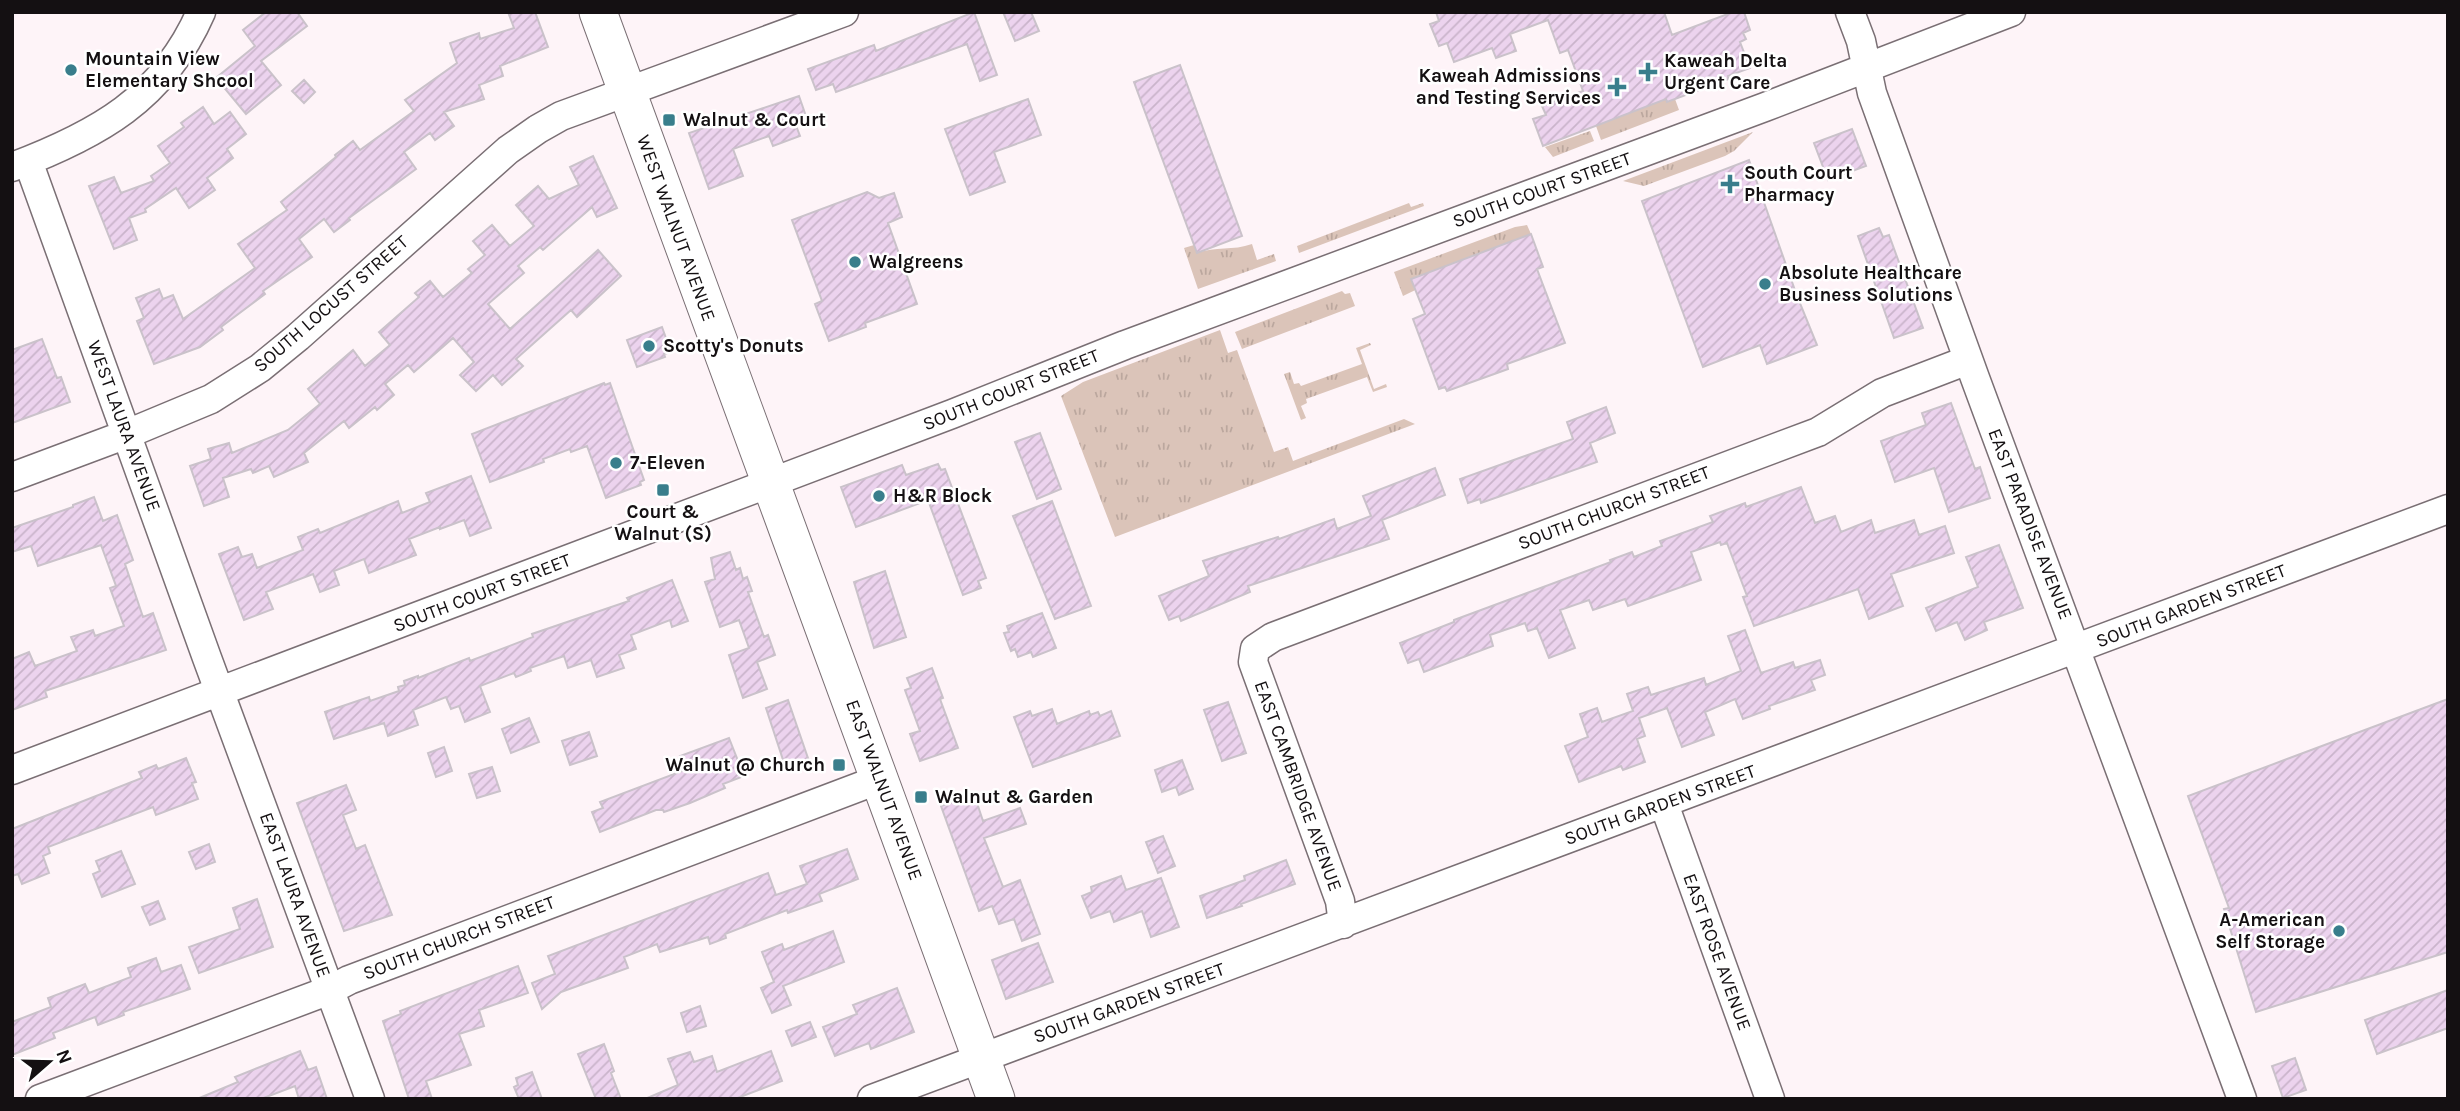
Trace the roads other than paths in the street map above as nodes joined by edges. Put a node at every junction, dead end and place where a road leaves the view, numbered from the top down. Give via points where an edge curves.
1 (201, 12) edge
2 (598, 12) edge
3 (844, 12) edge
4 (1850, 12) edge
5 (2011, 12) edge
6 (1867, 66) junction
7 (626, 92) junction
8 (20, 164) edge
9 (1968, 360) junction
10 (127, 434) junction
11 (12, 477) edge
12 (769, 483) junction
13 (2448, 509) edge
14 (1255, 649) joint
15 (2077, 649) junction
16 (220, 692) junction
17 (12, 770) edge
18 (880, 779) junction
19 (1664, 804) junction
20 (1343, 924) junction
21 (330, 990) junction
22 (981, 1058) junction
23 (40, 1099) edge
24 (370, 1099) edge
25 (872, 1099) edge
26 (996, 1099) edge
27 (1770, 1099) edge
28 (2242, 1099) edge

1 - 8 street via 168,67 118,117
2 - 7 main road, WEST WALNUT AVENUE
3 - 7 street, SOUTH LOCUST STREET
4 - 6 street, EAST PARADISE AVENUE
5 - 6 street, SOUTH COURT STREET
6 - 9 street, EAST PARADISE AVENUE via 1872,93
6 - 12 street, SOUTH COURT STREET
7 - 10 street, SOUTH LOCUST STREET via 561,116 508,150 260,368 211,400
7 - 12 main road, WEST WALNUT AVENUE
8 - 10 street, WEST LAURA AVENUE
9 - 14 street, SOUTH CHURCH STREET via 1882,393 1818,432 1273,637
9 - 15 street, EAST PARADISE AVENUE
10 - 11 street, SOUTH LOCUST STREET
10 - 16 street, WEST LAURA AVENUE
12 - 16 street, SOUTH COURT STREET
12 - 18 main road, EAST WALNUT AVENUE
13 - 15 street, SOUTH GARDEN STREET
14 - 20 street, EAST CAMBRIDGE AVENUE via 1253,663 1340,901
15 - 19 street, SOUTH GARDEN STREET
15 - 28 street, EAST PARADISE AVENUE
16 - 17 street, SOUTH COURT STREET
16 - 21 street, EAST LAURA AVENUE
18 - 21 street, SOUTH CHURCH STREET
18 - 22 main road, EAST WALNUT AVENUE
19 - 20 street, SOUTH GARDEN STREET
19 - 27 street, EAST ROSE AVENUE
20 - 22 street, SOUTH GARDEN STREET
21 - 23 street, SOUTH CHURCH STREET
21 - 24 street, EAST LAURA AVENUE
22 - 25 street, SOUTH GARDEN STREET
22 - 26 main road, EAST WALNUT AVENUE

